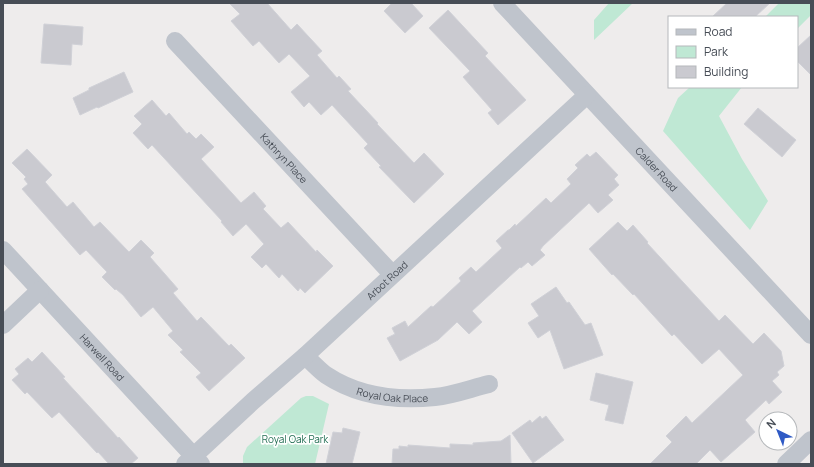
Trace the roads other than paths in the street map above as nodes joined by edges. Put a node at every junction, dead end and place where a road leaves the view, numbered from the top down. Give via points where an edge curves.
1 (502, 3) edge
2 (175, 41) dead end
3 (588, 95) junction
4 (3, 250) edge
5 (392, 274) junction
6 (40, 290) junction
7 (3, 325) edge
8 (811, 336) edge
9 (305, 356) junction
10 (489, 384) dead end
11 (811, 440) edge
12 (193, 461) edge
13 (786, 464) edge

1 - 3 street, Calder Road
2 - 5 street, Kathryn Place
3 - 5 street, Arbot Road
3 - 8 street, Calder Road
4 - 6 street, Harwell Road
5 - 9 street, Arbot Road
6 - 7 street
6 - 12 street, Harwell Road
9 - 10 street, Royal Oak Place via 326,374 343,384 362,393 379,397 436,397
9 - 12 street, Arbot Road via 253,401
11 - 13 street

